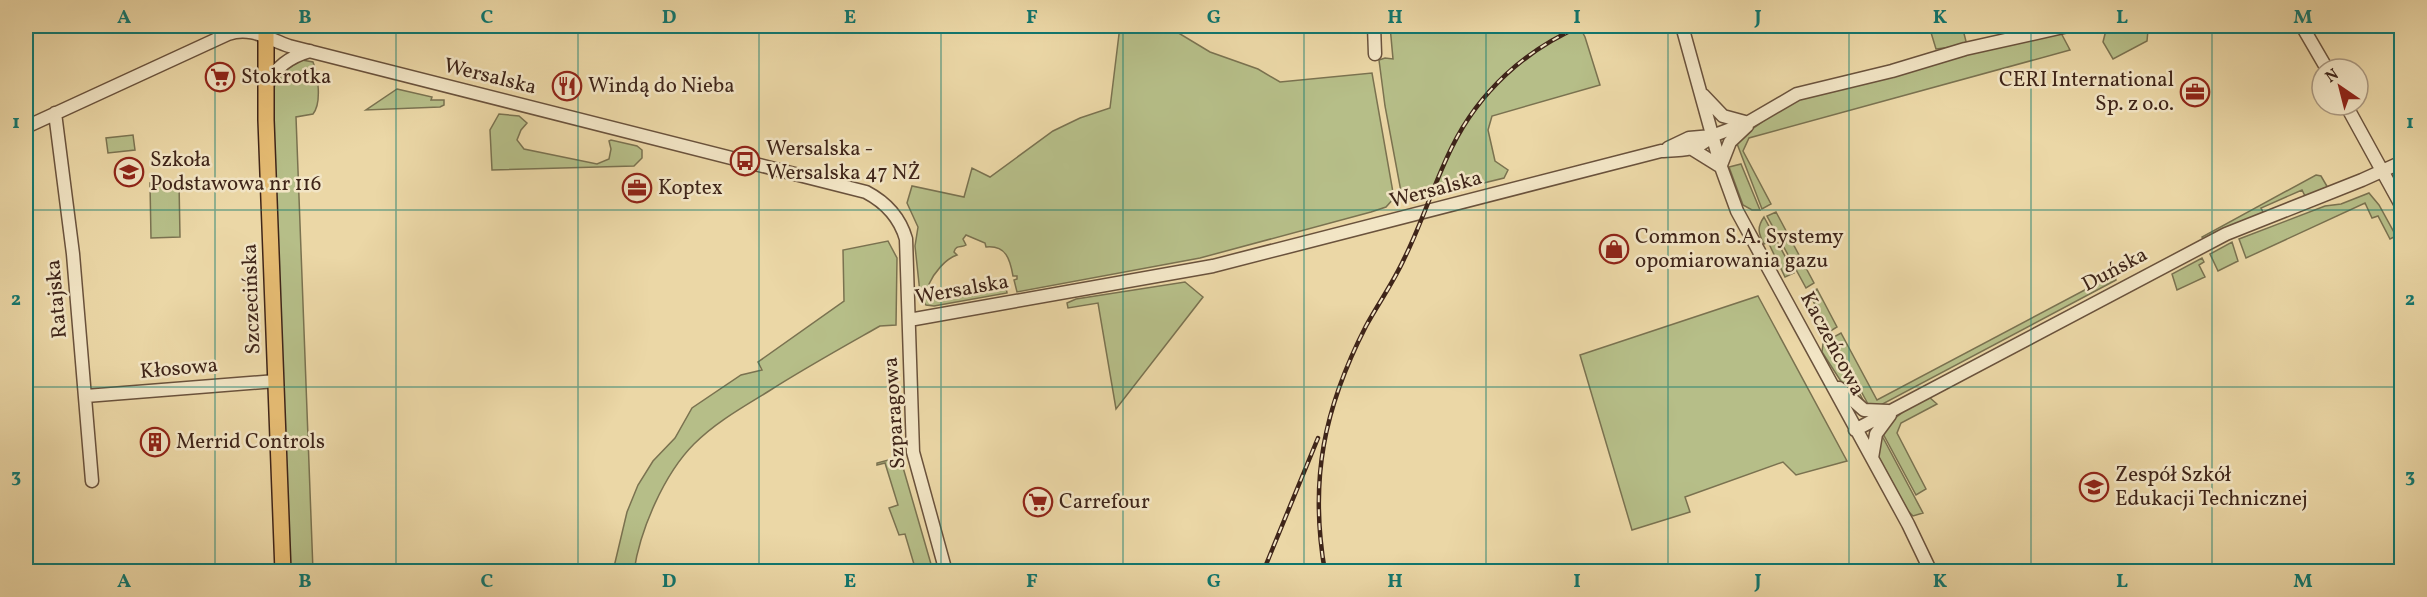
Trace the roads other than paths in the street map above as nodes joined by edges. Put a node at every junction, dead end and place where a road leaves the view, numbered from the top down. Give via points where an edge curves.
1 (1374, 26) edge
2 (1682, 26) edge
3 (2068, 26) edge
4 (2302, 26) edge
5 (266, 31) edge
6 (310, 51) junction
7 (1375, 54) dead end
8 (2319, 57) edge
9 (267, 86) junction
10 (1701, 92) junction
11 (55, 113) junction
12 (2353, 117) edge
13 (1749, 122) junction
14 (26, 127) edge
15 (1712, 136) junction
16 (1692, 149) junction
17 (1661, 151) junction
18 (2402, 162) edge
19 (1721, 166) junction
20 (2382, 171) junction
21 (2402, 207) edge
22 (909, 320) junction
23 (1830, 378) junction
24 (276, 381) junction
25 (86, 396) junction
26 (1894, 409) junction
27 (1856, 430) junction
28 (1872, 460) junction
29 (92, 481) dead end
30 (283, 572) edge
31 (946, 572) edge
32 (1931, 572) edge

1 - 7 street
2 - 10 street, Kaczeńcowa
3 - 13 street, Wersalska via 1797,94
4 - 8 street
5 - 6 street, Wersalska via 289,46
5 - 9 main road, Szczecińska
5 - 11 street, Wersalska via 233,33
6 - 9 street via 282,65
6 - 22 street, Wersalska via 866,192 887,207 904,232
9 - 24 main road, Szczecińska
10 - 13 street via 1722,116
10 - 15 street, Kaczeńcowa
11 - 14 street, Wersalska
11 - 25 street, Ratajska
12 - 20 street
13 - 15 street, Wersalska
13 - 19 street, Wersalska via 1730,142
15 - 16 street, Wersalska
15 - 17 street, Wersalska via 1689,138
15 - 19 street, Kaczeńcowa
16 - 17 street, Wersalska
16 - 19 street
17 - 22 street, Wersalska via 1213,266
18 - 20 street, Duńska
19 - 23 street, Kaczeńcowa via 1743,224
20 - 21 street
20 - 26 street, Duńska via 2226,234
22 - 31 street, Szparagowa via 914,455
23 - 26 street via 1864,410
23 - 27 street, Kaczeńcowa
24 - 25 street, Kłosowa
24 - 30 main road, Szczecińska
25 - 29 street, Ratajska
26 - 27 street, Duńska
26 - 28 street via 1876,434
27 - 28 street, Kaczeńcowa
28 - 32 street, Kaczeńcowa

